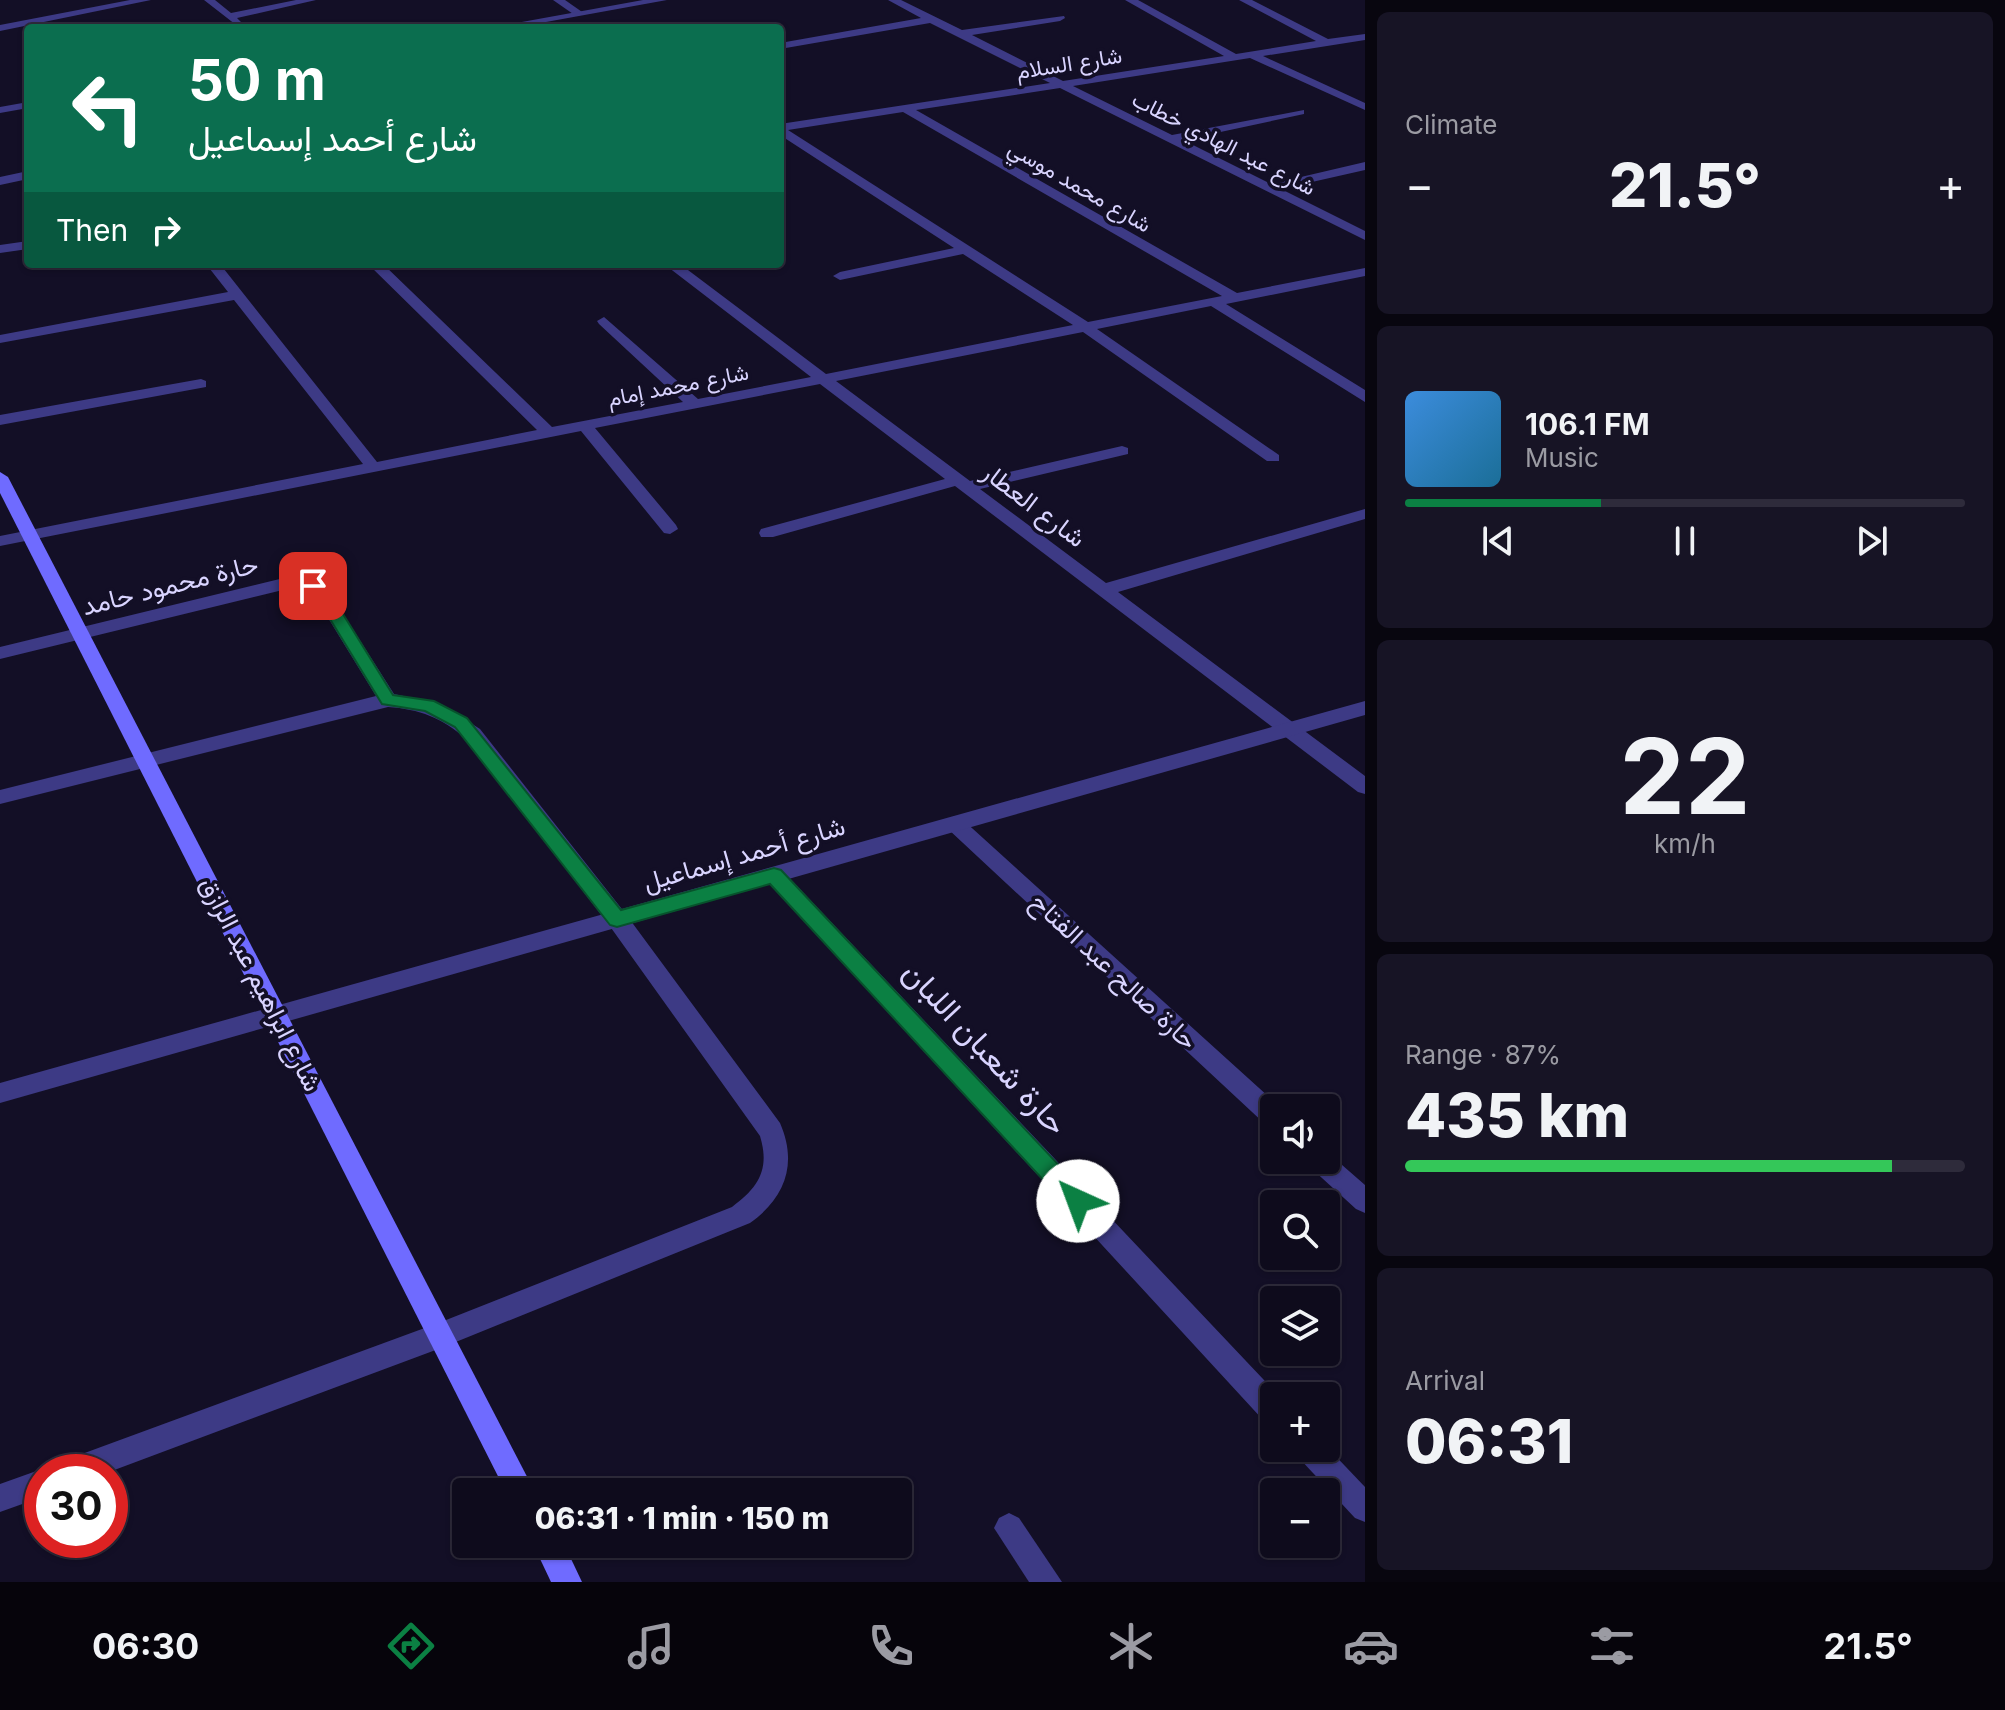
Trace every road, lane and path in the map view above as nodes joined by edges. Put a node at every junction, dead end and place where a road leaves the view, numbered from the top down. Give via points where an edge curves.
1 (146, 0) edge
2 (209, 0) edge
3 (311, 0) edge
4 (558, 0) edge
5 (662, 0) edge
6 (911, 0) edge
7 (1130, 0) edge
8 (1244, 0) edge
9 (895, 1) edge
10 (107, 4) edge
11 (580, 14) junction
12 (229, 17) junction
13 (1060, 18) dead end
14 (932, 19) junction
15 (238, 24) edge
16 (519, 24) edge
17 (0, 28) edge
18 (960, 34) junction
19 (1365, 37) edge
20 (1344, 40) junction
21 (1327, 43) junction
22 (784, 45) edge
23 (1365, 49) edge
24 (1252, 55) junction
25 (1234, 57) junction
26 (1061, 84) junction
27 (24, 106) edge
28 (1365, 107) edge
29 (905, 109) junction
30 (0, 110) edge
31 (1300, 112) dead end
32 (784, 128) edge
33 (784, 132) edge
34 (1171, 139) junction
35 (1365, 166) edge
36 (24, 176) edge
37 (0, 181) edge
38 (1270, 188) junction
39 (1365, 236) edge
40 (24, 246) edge
41 (0, 249) edge
42 (965, 250) junction
43 (216, 268) edge
44 (379, 268) edge
45 (676, 268) edge
46 (1365, 272) edge
47 (840, 276) dead end
48 (237, 295) junction
49 (1235, 298) junction
50 (1214, 302) junction
51 (604, 321) dead end
52 (1085, 327) junction
53 (0, 339) edge
54 (823, 378) junction
55 (201, 384) dead end
56 (1365, 397) edge
57 (695, 404) junction
58 (0, 420) edge
59 (585, 426) junction
60 (549, 433) junction
61 (1122, 451) dead end
62 (1273, 458) dead end
63 (374, 468) junction
64 (0, 477) edge
65 (963, 484) junction
66 (1365, 514) edge
67 (670, 529) dead end
68 (767, 533) dead end
69 (31, 535) junction
70 (0, 541) edge
71 (1103, 590) junction
72 (81, 634) junction
73 (0, 653) edge
74 (388, 700) junction
75 (1365, 708) edge
76 (1289, 729) junction
77 (146, 760) junction
78 (1365, 787) edge
79 (0, 797) edge
80 (955, 824) junction
81 (774, 875) junction
82 (617, 919) junction
83 (277, 1015) junction
84 (0, 1093) edge
85 (1260, 1104) edge
86 (1335, 1174) edge
87 (1365, 1201) edge
88 (441, 1335) junction
89 (1260, 1396) edge
90 (120, 1454) edge
91 (1322, 1462) edge
92 (514, 1478) edge
93 (24, 1489) edge
94 (0, 1498) edge
95 (1365, 1508) edge
96 (1009, 1528) dead end
97 (555, 1558) edge
98 (567, 1582) edge
99 (1047, 1582) edge

1 - 10 street
2 - 12 street
3 - 12 street
4 - 11 street
5 - 11 street
6 - 9 street
7 - 25 street
8 - 21 street
9 - 14 street, شارع عبد الهادي خطاب
10 - 17 street
11 - 16 street
12 - 15 street
13 - 18 street
14 - 18 street, شارع عبد الهادي خطاب
14 - 22 street
18 - 26 street, شارع عبد الهادي خطاب
19 - 20 street, شارع السلام
20 - 21 street, شارع السلام
20 - 23 street
21 - 24 street, شارع السلام
24 - 25 street, شارع السلام
24 - 28 street
25 - 26 street, شارع السلام
26 - 29 street, شارع السلام
26 - 34 street, شارع عبد الهادي خطاب
27 - 30 street
29 - 32 street, شارع السلام
29 - 49 street, شارع محمد موسي
31 - 34 street
33 - 42 street
34 - 38 street, شارع عبد الهادي خطاب
35 - 38 street
36 - 37 street
38 - 39 street, شارع عبد الهادي خطاب
40 - 41 street
42 - 47 street
42 - 52 street
43 - 48 street
44 - 60 street
45 - 54 street, شارع العطار
46 - 49 street, شارع محمد إمام
48 - 53 street
48 - 63 street
49 - 50 street, شارع محمد إمام
50 - 52 street, شارع محمد إمام
50 - 56 street
51 - 57 street
52 - 54 street, شارع محمد إمام
52 - 62 street
54 - 57 street, شارع محمد إمام
54 - 65 street, شارع العطار
55 - 58 street
57 - 59 street, شارع محمد إمام
59 - 60 street, شارع محمد إمام
59 - 67 street
60 - 63 street, شارع محمد إمام
61 - 65 street
63 - 69 street, شارع محمد إمام
64 - 69 main road, شارع ابراهيم عبد الرازق
65 - 68 street
65 - 71 street, شارع العطار
66 - 71 street
69 - 70 street, شارع محمد إمام
69 - 72 main road, شارع ابراهيم عبد الرازق
71 - 76 street, شارع العطار
72 - 73 street, حارة محمود حامد
72 - 74 street, حارة محمود حامد via 303,583 320,591
72 - 77 main road, شارع ابراهيم عبد الرازق
74 - 77 street
74 - 82 street via 428,705 461,723
75 - 76 street, شارع أحمد إسماعيل
76 - 78 street, شارع العطار
76 - 80 street, شارع أحمد إسماعيل
77 - 79 street
77 - 83 main road, شارع ابراهيم عبد الرازق
80 - 81 street, شارع أحمد إسماعيل
80 - 85 street, حارة صالح عبد الفتاح
81 - 82 street, شارع أحمد إسماعيل
81 - 89 street, حارة شعبان اللبان
82 - 83 street, شارع أحمد إسماعيل
82 - 88 street via 771,1131 778,1150 771,1188 741,1215
83 - 84 street, شارع أحمد إسماعيل
83 - 88 main road, شارع ابراهيم عبد الرازق
86 - 87 street
88 - 90 street
88 - 92 main road, شارع ابراهيم عبد الرازق
91 - 95 street
93 - 94 street
96 - 99 street
97 - 98 main road

